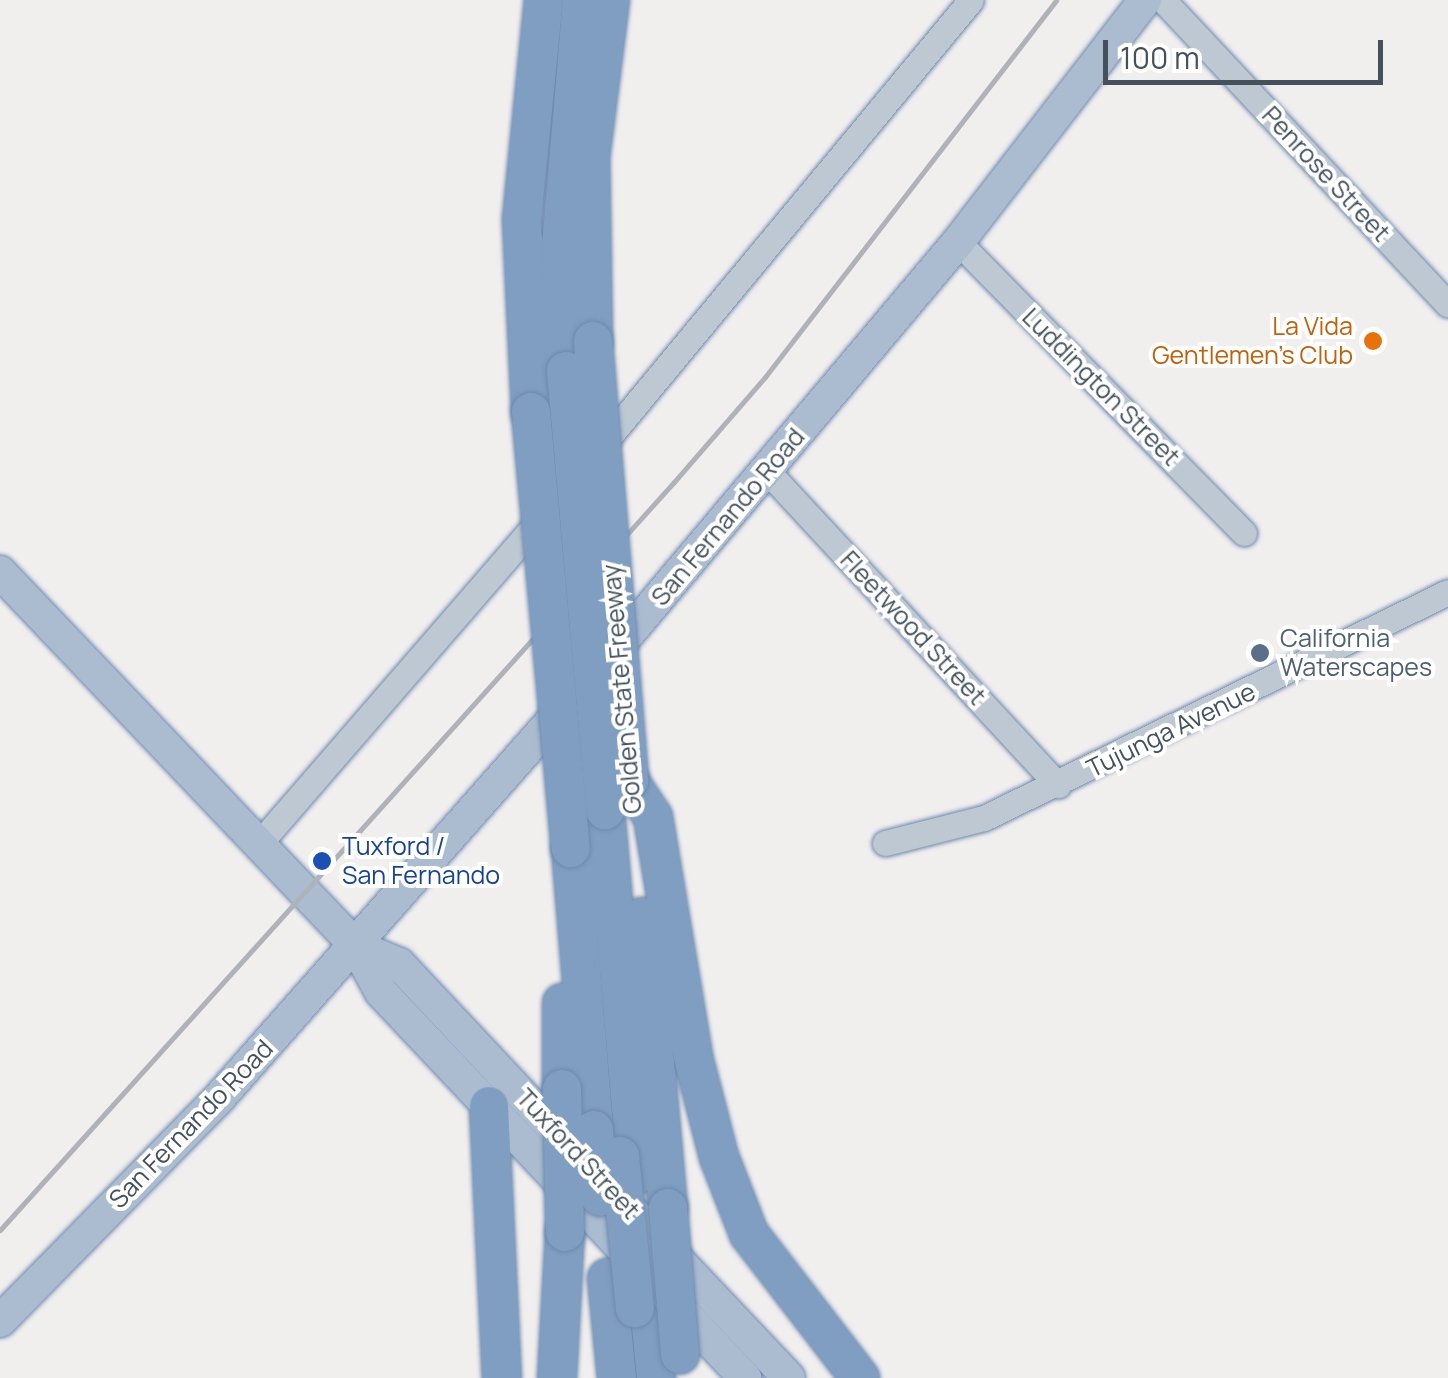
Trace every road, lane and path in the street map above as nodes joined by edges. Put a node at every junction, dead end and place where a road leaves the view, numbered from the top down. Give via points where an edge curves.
1 (544, 0) edge
2 (568, 0) edge
3 (582, 0) edge
4 (610, 0) edge
5 (971, 0) edge
6 (1145, 0) edge
7 (1163, 0) edge
8 (958, 242) junction
9 (1448, 305) edge
10 (550, 390) junction
11 (768, 472) junction
12 (1244, 532) dead end
13 (0, 572) edge
14 (1448, 592) edge
15 (629, 781) junction
16 (1058, 785) junction
17 (589, 828) junction
18 (885, 842) dead end
19 (257, 846) junction
20 (574, 891) junction
21 (356, 946) junction
22 (489, 1106) junction
23 (617, 1154) junction
24 (643, 1317) junction
25 (0, 1321) edge
26 (673, 1370) edge
27 (502, 1378) edge
28 (557, 1378) edge
29 (616, 1378) edge
30 (641, 1378) edge
31 (745, 1378) edge
32 (789, 1378) edge
33 (860, 1378) edge

1 - 10 highway via 523,202
2 - 10 highway via 550,154
3 - 10 highway
4 - 15 highway, Golden State Freeway, bridge via 590,158 593,340
5 - 19 street via 504,564
6 - 8 main road, San Fernando Road
7 - 9 street, Penrose Street
8 - 11 main road, San Fernando Road
8 - 12 street, Luddington Street
10 - 17 highway, bridge
10 - 17 highway, bridge
11 - 16 street, Fleetwood Street
11 - 21 main road, San Fernando Road
13 - 19 main road, Tuxford Street
14 - 16 street, Tujunga Avenue
15 - 26 highway, Golden State Freeway, bridge via 668,1208
15 - 33 highway via 653,817 693,1057 748,1234
16 - 18 street, Tujunga Avenue via 984,818
17 - 20 highway
17 - 23 highway
19 - 21 main road, Tuxford Street
20 - 23 highway
20 - 28 highway, bridge via 561,1011 565,1232
21 - 22 main road, Tuxford Street via 381,992
21 - 25 main road, San Fernando Road
21 - 32 main road, Tuxford Street via 399,964
22 - 27 highway
22 - 31 main road, Tuxford Street
23 - 24 highway
23 - 29 highway, bridge via 607,1278
24 - 26 highway
24 - 30 highway

